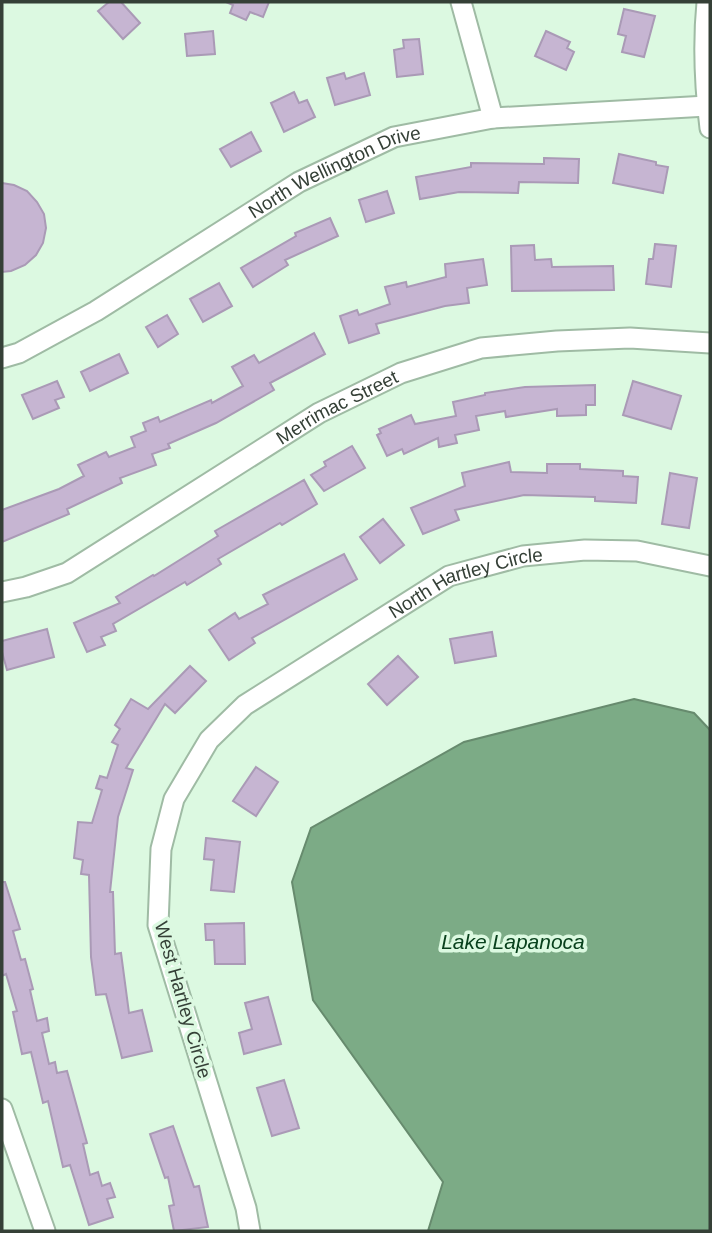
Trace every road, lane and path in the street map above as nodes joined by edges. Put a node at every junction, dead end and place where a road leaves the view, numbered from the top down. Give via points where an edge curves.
1 (461, 2) edge
2 (707, 2) edge
3 (707, 106) junction
4 (493, 118) junction
5 (710, 128) edge
6 (710, 343) edge
7 (2, 358) edge
8 (710, 566) edge
9 (2, 592) edge
10 (246, 705) joint
11 (2, 1109) edge
12 (45, 1231) edge
13 (250, 1231) edge

1 - 4 street
2 - 3 street
3 - 4 street, North Wellington Drive
3 - 5 street
4 - 7 street, North Wellington Drive via 394,137 311,177 96,311
6 - 9 street, Merrimac Street via 630,338 481,348 401,373 319,413 67,573
8 - 10 street, North Hartley Circle via 637,551 585,550 523,556 449,576
10 - 13 street, West Hartley Circle via 209,740 174,799 161,849 158,925
11 - 12 street

